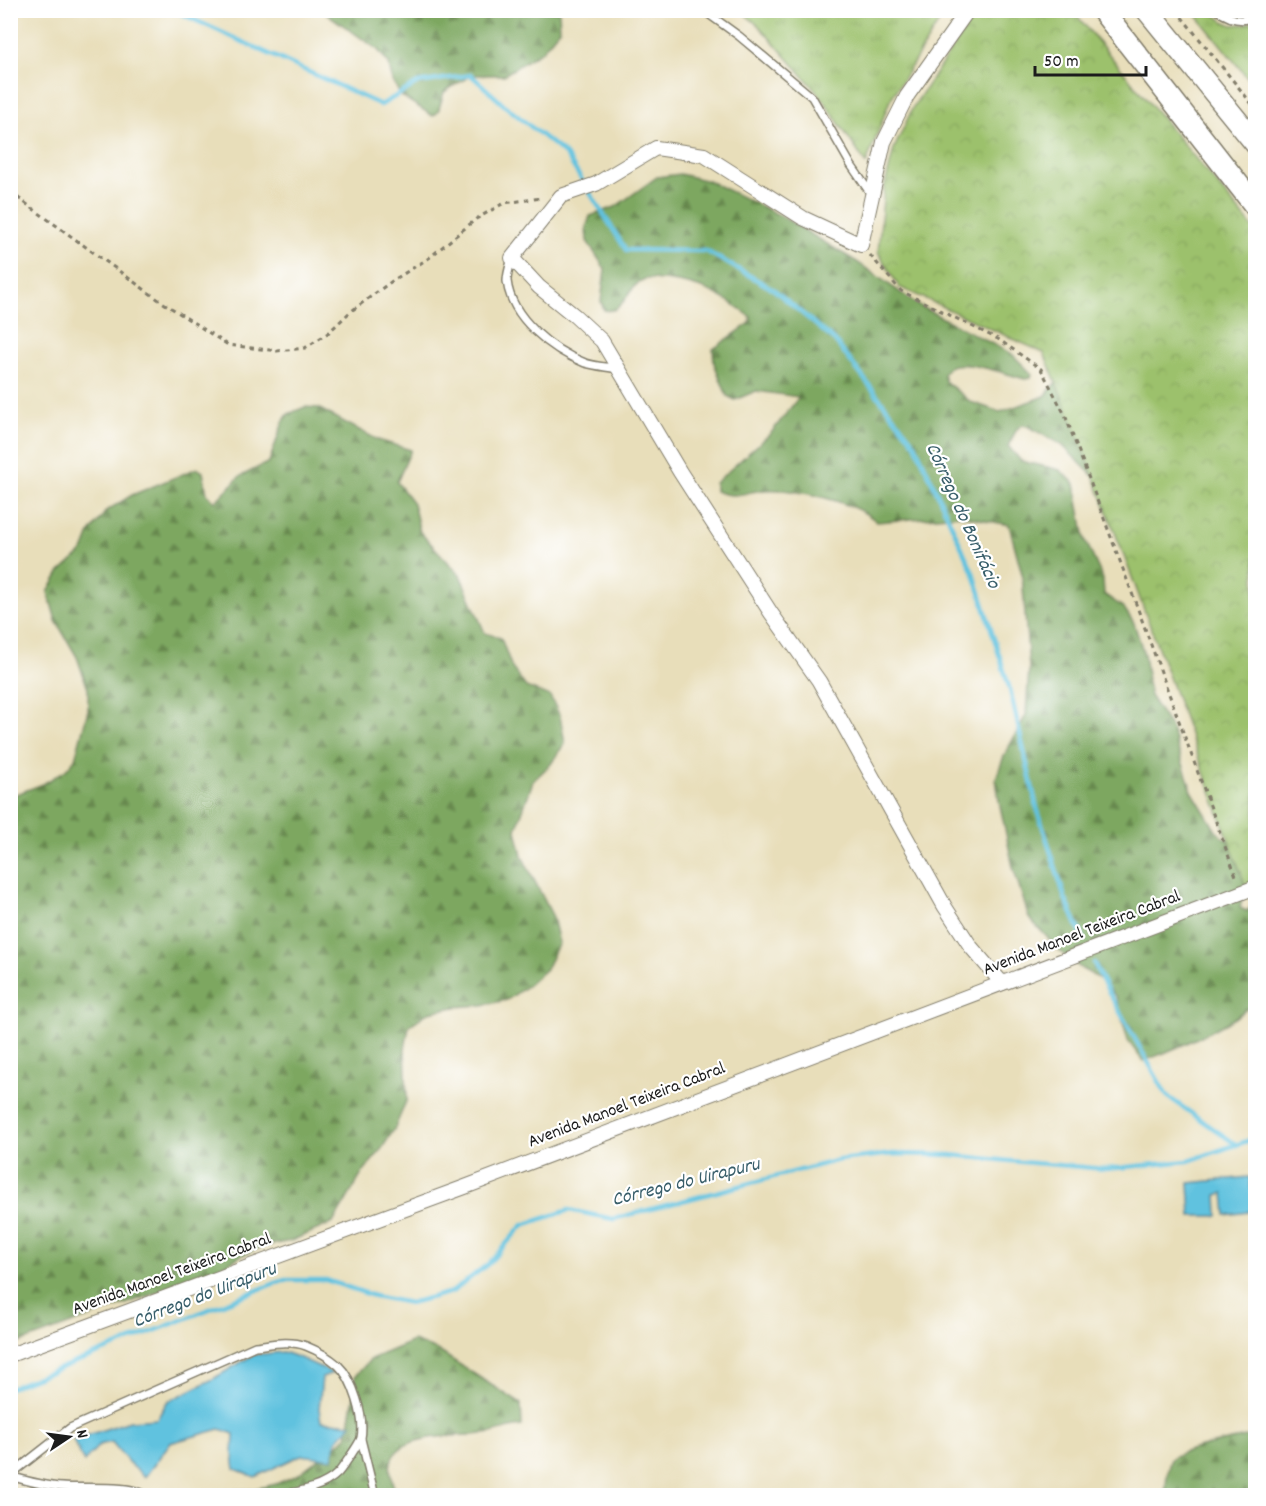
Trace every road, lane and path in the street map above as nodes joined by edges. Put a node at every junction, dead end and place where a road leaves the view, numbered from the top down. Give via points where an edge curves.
1 (703, 10) edge
2 (968, 10) edge
3 (1102, 10) edge
4 (1147, 10) edge
5 (1176, 10) edge
6 (1217, 10) edge
7 (1256, 16) edge
8 (1256, 109) edge
9 (1256, 144) edge
10 (10, 192) edge
11 (871, 195) junction
12 (561, 196) junction
13 (1256, 207) edge
14 (861, 245) junction
15 (512, 258) junction
16 (618, 369) junction
17 (1256, 887) edge
18 (1242, 892) junction
19 (1002, 983) junction
20 (10, 1354) edge
21 (361, 1439) junction
22 (10, 1476) edge
23 (146, 1496) edge
24 (274, 1496) edge
25 (375, 1496) edge

1 - 11 lane via 812,97
2 - 11 street via 906,96 884,142
3 - 13 main road
4 - 9 main road
5 - 8 path
6 - 7 lane via 1234,20
10 - 12 path via 228,345 277,351 305,348 476,219 504,203
11 - 14 street
12 - 14 street via 596,184 656,148 704,155 803,218
12 - 15 street
14 - 18 path via 901,291 998,339 1041,369 1065,415
15 - 16 street via 539,287 602,341
15 - 16 lane via 507,279 525,322 558,349 585,363
16 - 19 street via 680,472 819,681 945,907 971,947
17 - 18 street, Avenida Manoel Teixeira Cabral
18 - 19 street, Avenida Manoel Teixeira Cabral
19 - 20 street, Avenida Manoel Teixeira Cabral via 455,1191
21 - 22 lane via 361,1415 345,1373 305,1346 284,1342 255,1346 70,1428
21 - 24 lane via 338,1473 310,1489
21 - 25 lane
22 - 23 lane via 60,1487 127,1489

